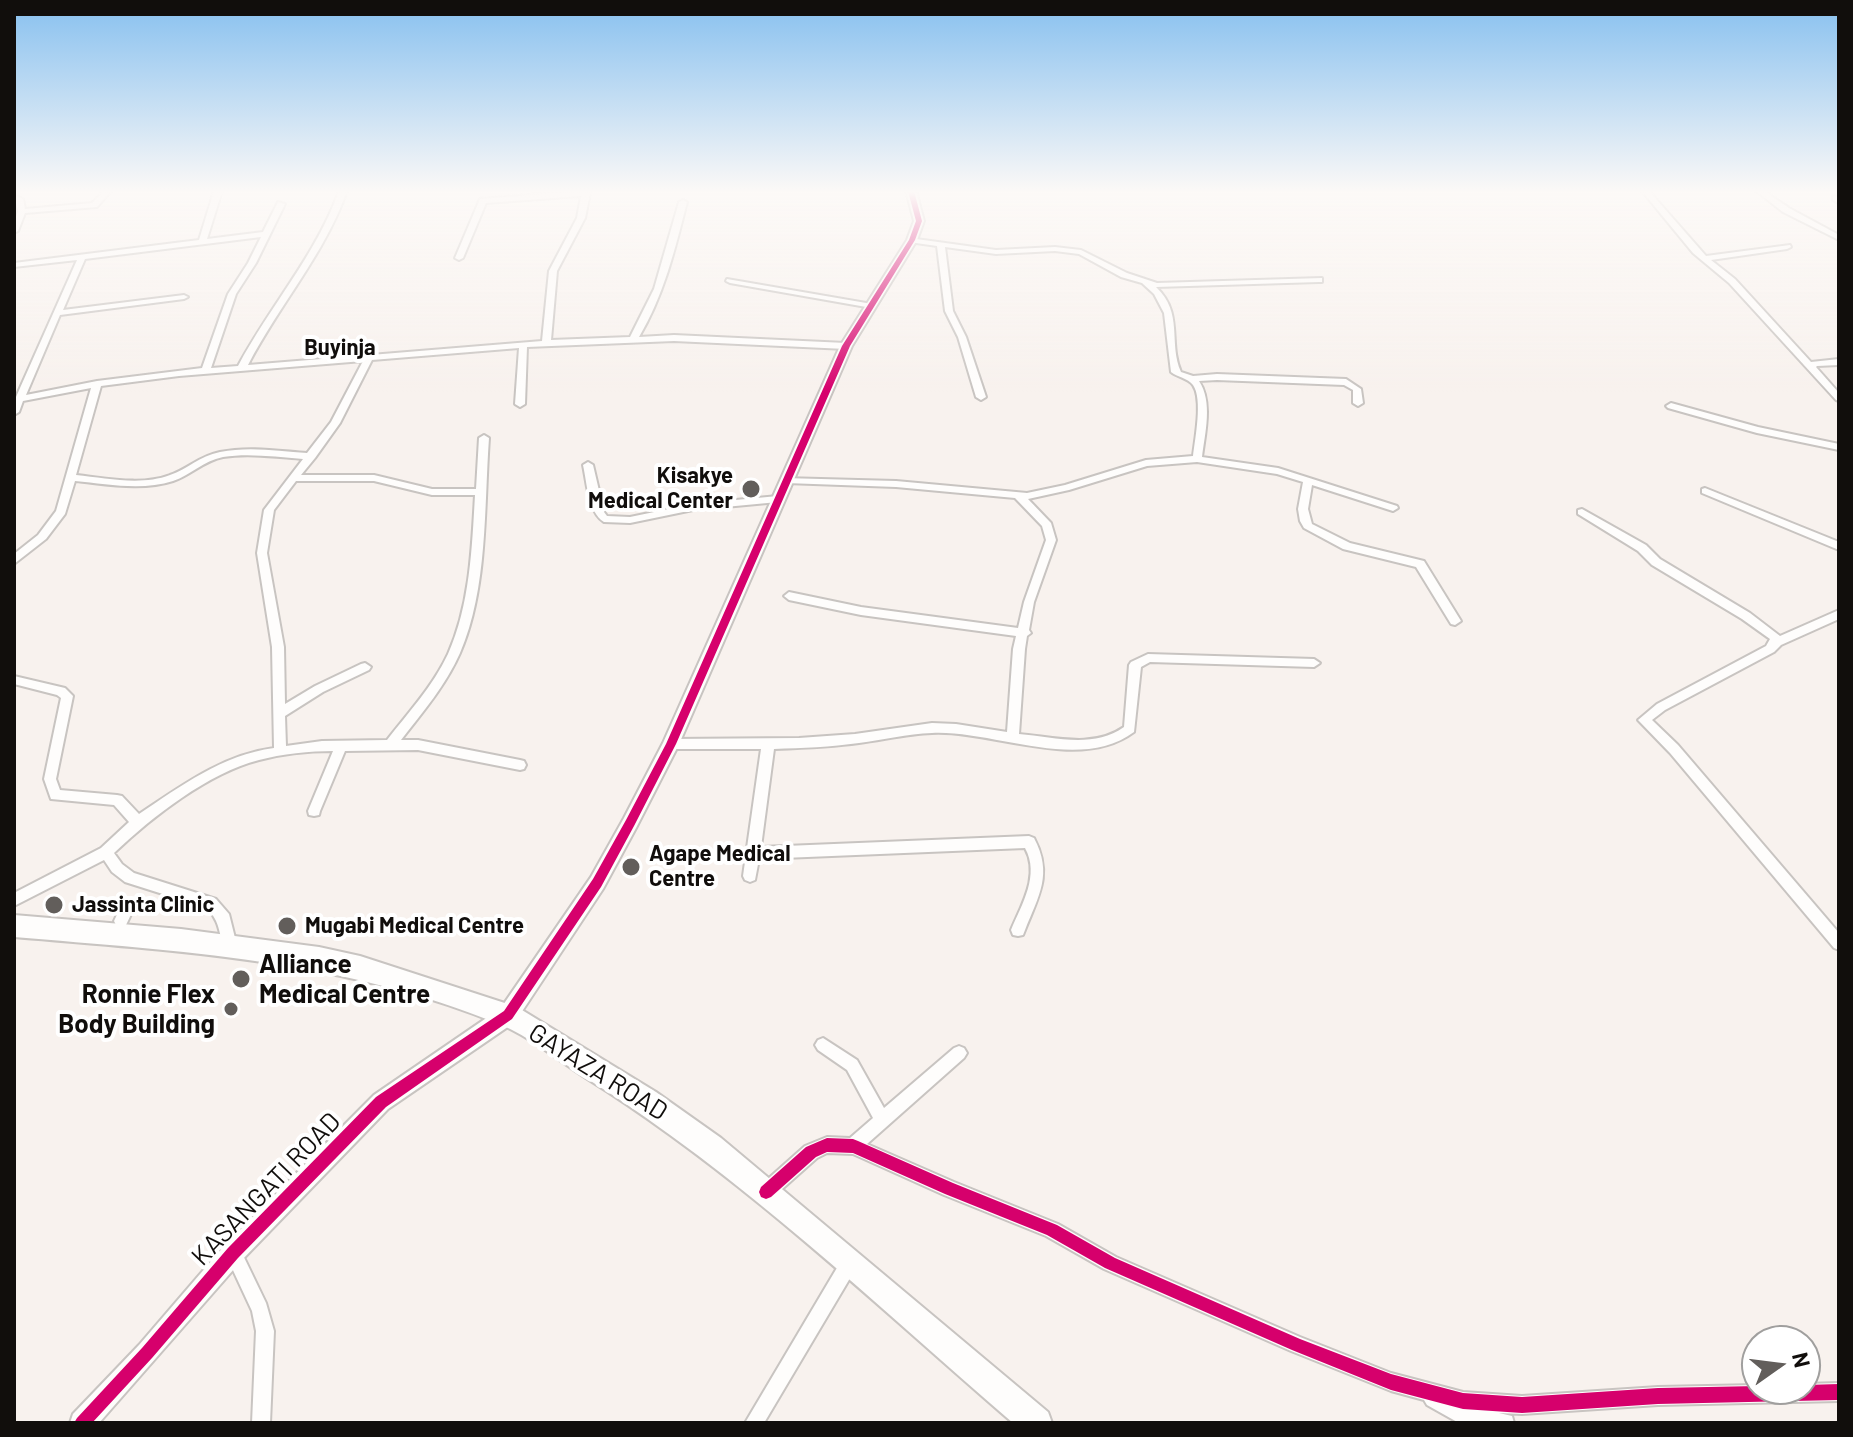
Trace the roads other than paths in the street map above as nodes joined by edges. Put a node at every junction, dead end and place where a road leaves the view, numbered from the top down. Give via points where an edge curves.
1 (66, 258) edge
2 (81, 258) edge
3 (252, 258) edge
4 (309, 258) edge
5 (560, 258) edge
6 (669, 258) edge
7 (901, 258) edge
8 (943, 258) edge
9 (1092, 258) edge
10 (1705, 258) edge
11 (14, 265) edge
12 (1319, 280) dead end
13 (730, 281) dead end
14 (1146, 283) junction
15 (1157, 285) junction
16 (184, 297) dead end
17 (1174, 303) dead end
18 (872, 306) junction
19 (58, 313) junction
20 (634, 338) junction
21 (546, 343) junction
22 (523, 346) junction
23 (846, 346) junction
24 (368, 359) junction
25 (1839, 362) edge
26 (242, 367) junction
27 (1810, 368) junction
28 (206, 370) junction
29 (1193, 379) junction
30 (97, 384) junction
31 (981, 397) dead end
32 (1839, 398) edge
33 (17, 400) edge
34 (1358, 403) dead end
35 (520, 404) dead end
36 (1671, 406) dead end
37 (14, 412) edge
38 (484, 438) dead end
39 (1839, 447) edge
40 (312, 456) junction
41 (1197, 459) junction
42 (588, 465) dead end
43 (70, 477) junction
44 (292, 478) junction
45 (786, 480) junction
46 (1308, 480) junction
47 (1705, 491) dead end
48 (479, 492) junction
49 (1019, 496) junction
50 (778, 499) junction
51 (1393, 508) dead end
52 (1582, 512) dead end
53 (1839, 546) edge
54 (14, 560) edge
55 (789, 596) dead end
56 (1839, 614) edge
57 (1455, 621) dead end
58 (1025, 633) junction
59 (1777, 642) junction
60 (1314, 663) dead end
61 (365, 667) dead end
62 (14, 680) edge
63 (280, 713) junction
64 (1013, 738) junction
65 (671, 744) junction
66 (390, 745) junction
67 (768, 745) junction
68 (341, 746) junction
69 (280, 750) junction
70 (520, 765) dead end
71 (314, 811) dead end
72 (138, 822) junction
73 (106, 852) junction
74 (754, 853) junction
75 (750, 876) dead end
76 (14, 900) edge
77 (128, 906) dead end
78 (121, 921) dead end
79 (14, 926) edge
80 (1018, 930) dead end
81 (1839, 943) edge
82 (230, 946) junction
83 (508, 1015) junction
84 (823, 1045) dead end
85 (959, 1053) dead end
86 (882, 1120) junction
87 (853, 1146) junction
88 (766, 1192) junction
89 (233, 1253) junction
90 (850, 1262) junction
91 (1420, 1391) junction
92 (1839, 1392) edge
93 (82, 1423) edge
94 (261, 1423) edge
95 (754, 1423) edge
96 (1037, 1423) edge
97 (1505, 1423) edge

1 - 11 street
2 - 19 street
3 - 28 street via 232,294
4 - 26 street
5 - 21 street via 553,271
6 - 20 street via 662,286
7 - 18 street
8 - 31 street via 949,311
9 - 14 street
10 - 27 street
12 - 15 street
13 - 18 street
14 - 15 street
14 - 29 street via 1169,314 1175,372
15 - 17 street
16 - 19 street
18 - 23 street
19 - 33 street
20 - 21 street
20 - 23 street
21 - 22 street
22 - 24 street
22 - 35 street
23 - 45 street
24 - 26 street
24 - 40 street
25 - 27 street
26 - 28 street
27 - 32 street
28 - 30 street
29 - 34 street via 1346,382 1357,389
29 - 41 street via 1200,391 1202,421
30 - 33 street
30 - 43 street
33 - 37 street
36 - 39 street
38 - 48 street
40 - 43 street via 281,452 207,458 170,479 148,482
40 - 44 street
41 - 46 street
41 - 49 street via 1146,463 1066,488
42 - 50 street via 604,519
43 - 54 street via 55,522
44 - 48 street via 374,478 432,492
44 - 63 street via 269,510 262,553 278,647
45 - 49 street
45 - 50 street
46 - 51 street
46 - 57 street via 1303,507 1308,526 1347,546 1420,564
47 - 53 street
48 - 66 street via 472,587 455,652
49 - 58 street via 1047,525 1051,540 1029,602
50 - 65 street
52 - 59 street via 1767,629
55 - 58 street
56 - 59 street
58 - 64 street via 1019,649
59 - 81 street via 1644,720
60 - 64 street via 1139,660 1130,729 1118,738 1089,745
61 - 63 street
62 - 72 street via 67,696 50,779 55,795 117,800
63 - 69 street
64 - 67 street via 924,728
65 - 67 street
65 - 83 street via 597,883
66 - 68 street
66 - 70 street via 418,745
67 - 74 street
68 - 69 street
68 - 71 street
69 - 72 street via 203,777
72 - 73 street
73 - 76 street
73 - 82 street via 130,878 211,903 222,914
74 - 75 street
74 - 80 street via 1029,842 1036,852 1039,879
77 - 78 street
79 - 82 main road, GAYAZA ROAD
82 - 83 main road, GAYAZA ROAD via 360,967
83 - 88 main road, GAYAZA ROAD via 647,1101
83 - 89 street, KASANGATI ROAD via 381,1102
84 - 86 street via 852,1065
85 - 86 street
86 - 87 street
87 - 88 street via 827,1145 811,1152
87 - 91 street via 1052,1230 1197,1303
88 - 90 main road, GAYAZA ROAD
89 - 93 street, KASANGATI ROAD
89 - 94 street via 265,1331
90 - 95 street
90 - 96 main road, GAYAZA ROAD
91 - 92 street via 1463,1401 1522,1405
91 - 97 street via 1460,1414

